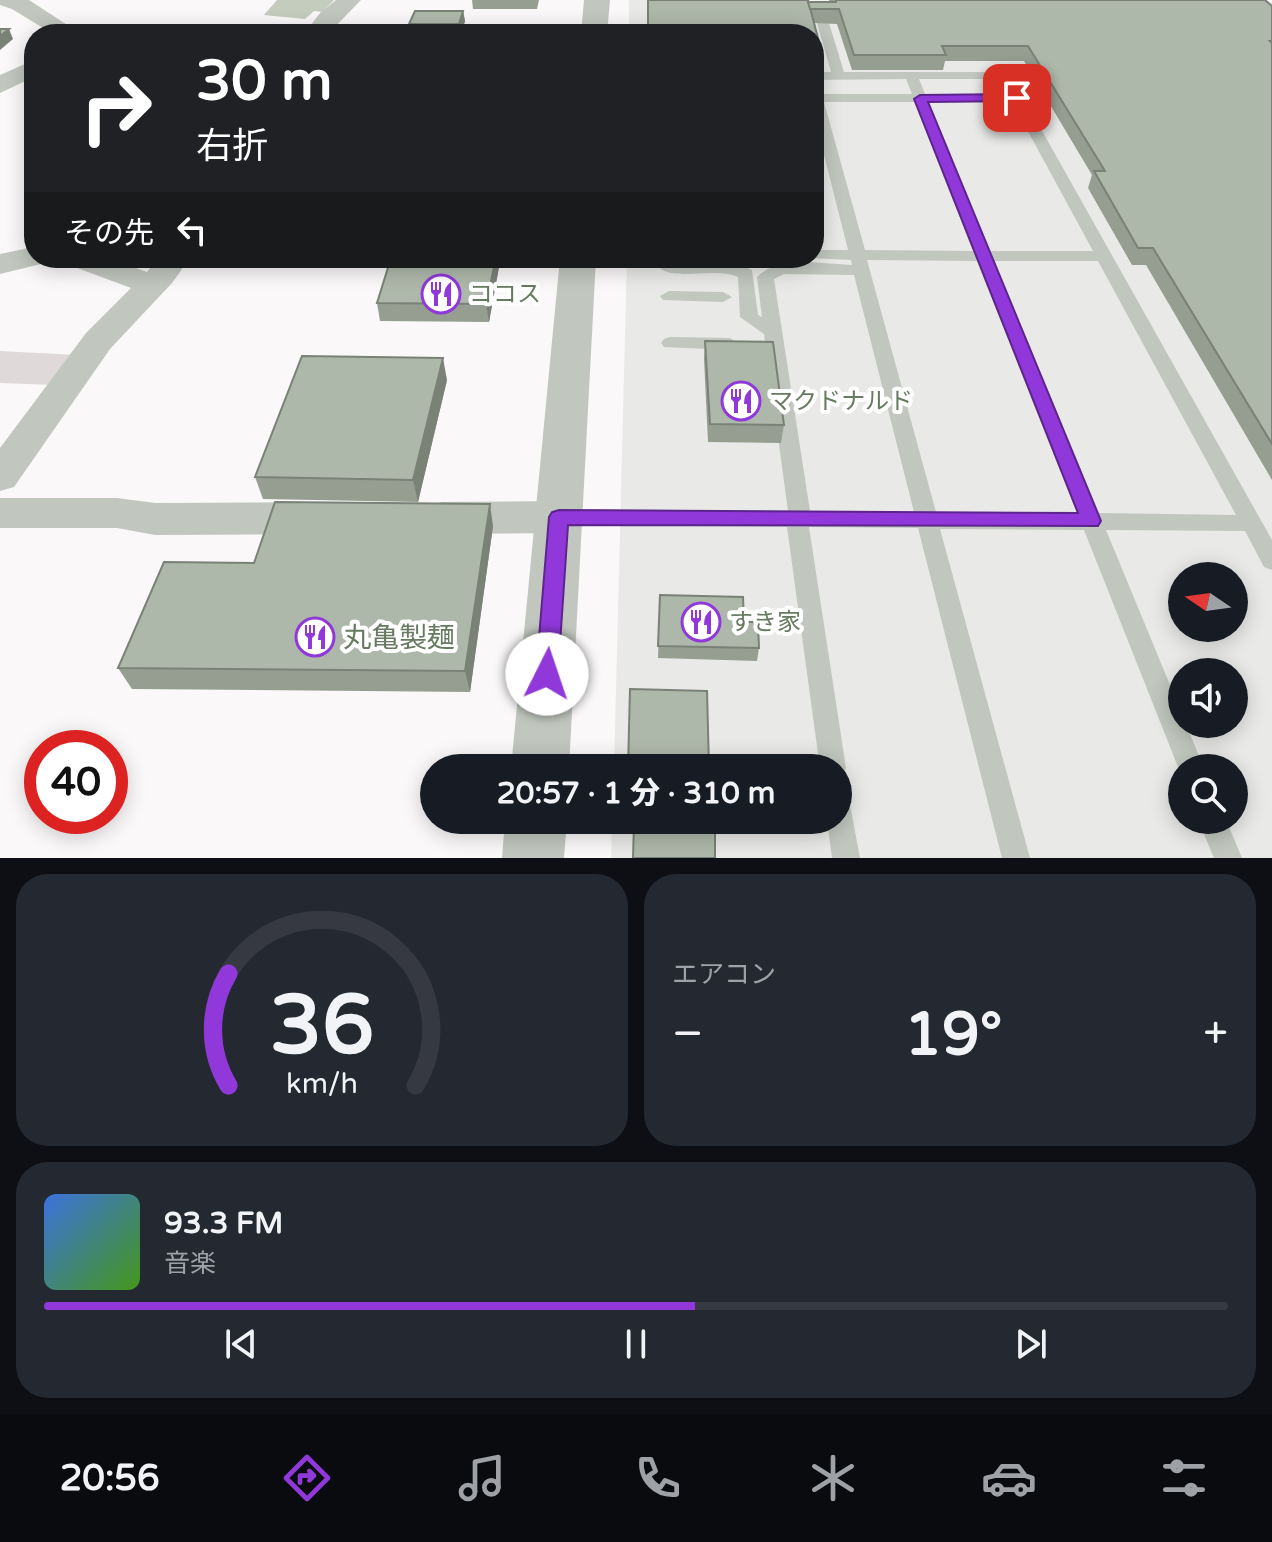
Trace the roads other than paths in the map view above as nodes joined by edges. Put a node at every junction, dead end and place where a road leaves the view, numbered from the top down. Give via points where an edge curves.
1 (5, 0) edge
2 (350, 0) edge
3 (597, 0) edge
4 (821, 16) edge
5 (53, 24) edge
6 (324, 24) edge
7 (595, 24) edge
8 (823, 24) edge
9 (824, 26) edge
10 (0, 66) edge
11 (24, 67) edge
12 (24, 72) edge
13 (824, 76) edge
14 (839, 76) junction
15 (911, 76) junction
16 (0, 85) edge
17 (824, 95) edge
18 (1017, 98) junction
19 (920, 99) junction
20 (824, 128) edge
21 (983, 255) junction
22 (1104, 256) junction
23 (824, 257) edge
24 (24, 258) edge
25 (860, 262) junction
26 (0, 264) edge
27 (824, 265) edge
28 (107, 268) edge
29 (166, 268) edge
30 (577, 268) edge
31 (668, 268) dead end
32 (792, 268) edge
33 (152, 285) junction
34 (669, 296) dead end
35 (723, 297) dead end
36 (771, 330) junction
37 (670, 343) dead end
38 (752, 344) edge
39 (0, 477) edge
40 (0, 513) edge
41 (559, 517) junction
42 (357, 518) edge
43 (404, 518) edge
44 (798, 519) junction
45 (927, 520) junction
46 (1091, 521) junction
47 (1251, 523) junction
48 (1272, 561) edge
49 (541, 754) edge
50 (831, 754) edge
51 (1185, 754) edge
52 (535, 834) edge
53 (843, 834) edge
54 (1218, 834) edge
55 (533, 858) edge
56 (846, 858) edge
57 (1016, 858) edge
58 (1228, 858) edge

1 - 5 street
2 - 6 street
3 - 7 street
4 - 8 lane
9 - 14 lane
10 - 11 street
12 - 16 street
13 - 14 lane
14 - 15 lane
15 - 18 lane via 1004,75
15 - 19 lane
17 - 19 lane
18 - 19 lane
18 - 22 lane
19 - 21 lane
20 - 25 lane
21 - 22 lane
21 - 25 lane
21 - 46 lane
22 - 47 lane
23 - 25 lane
24 - 26 street
25 - 27 lane
25 - 45 lane
28 - 33 street
29 - 33 street
30 - 41 street
31 - 36 lane via 742,271 749,317
32 - 36 lane via 767,275 764,281
33 - 39 street via 98,341
34 - 35 lane
36 - 44 lane
37 - 38 lane
40 - 42 street
41 - 43 street
41 - 44 lane
41 - 49 street
44 - 45 lane
44 - 50 lane
45 - 46 lane
45 - 57 lane
46 - 47 lane
46 - 51 lane
47 - 48 lane
52 - 55 street
53 - 56 lane
54 - 58 lane

